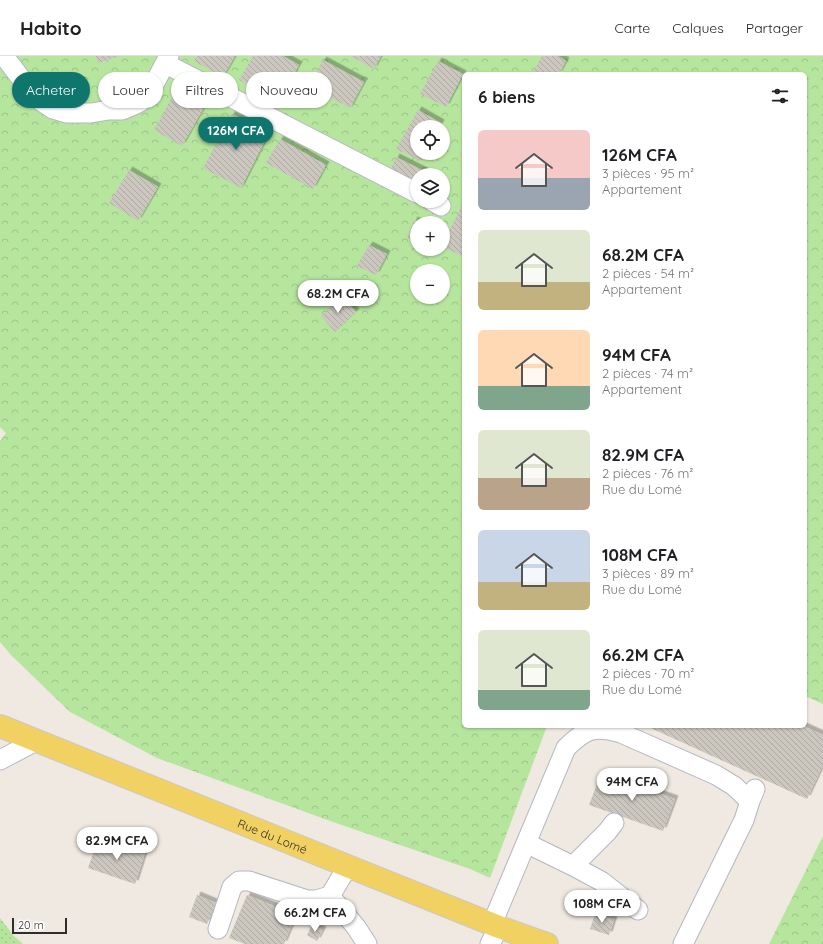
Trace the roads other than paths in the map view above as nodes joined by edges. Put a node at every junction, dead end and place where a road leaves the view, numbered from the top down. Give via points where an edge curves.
1 (4, 56) edge
2 (168, 60) edge
3 (410, 189) edge
4 (0, 726) edge
5 (36, 741) junction
6 (0, 760) edge
7 (614, 823) dead end
8 (526, 843) junction
9 (348, 866) junction
10 (573, 866) junction
11 (330, 896) junction
12 (638, 910) dead end
13 (218, 929) dead end
14 (494, 931) edge
15 (367, 944) edge
16 (547, 944) edge
17 (683, 944) edge

1 - 2 street via 35,97 53,109 66,113 122,110 140,102 152,88
2 - 3 street
4 - 5 main road, Rue du Lomé
5 - 6 street
5 - 9 main road, Rue du Lomé
7 - 10 street
8 - 10 street
8 - 14 street
8 - 17 street via 566,748 580,735 593,730 608,729 621,733 716,775 752,795 741,826
9 - 11 street
9 - 14 main road, Rue du Lomé
10 - 12 street via 601,882
11 - 13 street via 307,900 249,881 239,881 232,887
11 - 15 street
14 - 16 main road, Rue du Lomé

